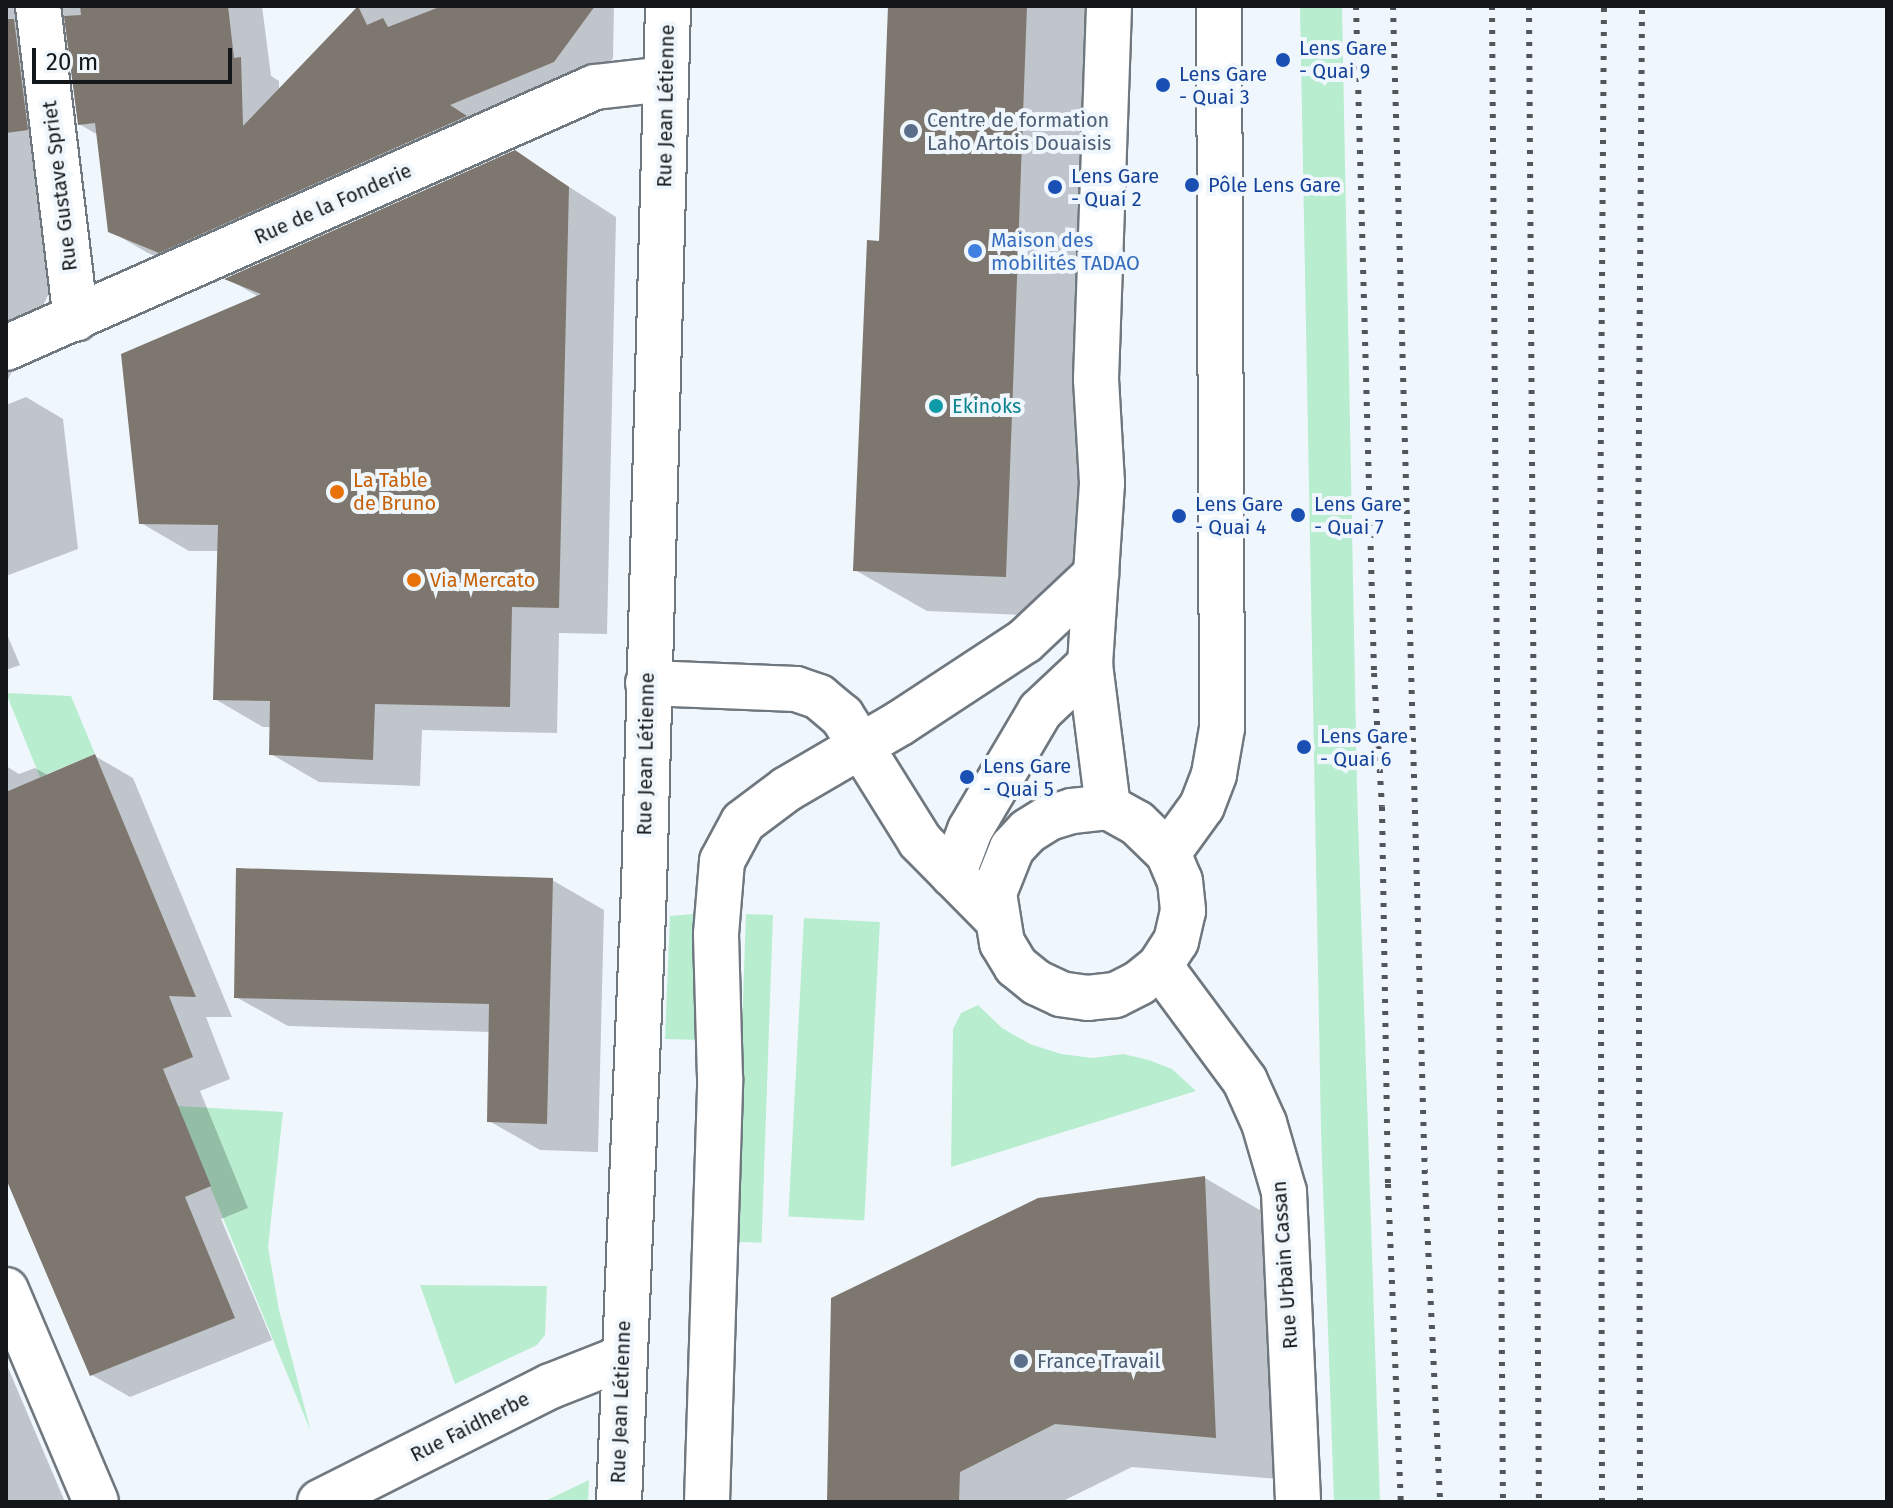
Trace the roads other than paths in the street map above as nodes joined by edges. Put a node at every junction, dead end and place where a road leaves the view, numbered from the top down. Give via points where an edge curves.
1 (38, 6) edge
2 (668, 6) edge
3 (1109, 6) edge
4 (1219, 6) edge
5 (665, 79) junction
6 (76, 319) junction
7 (6, 348) edge
8 (1096, 574) junction
9 (1090, 664) junction
10 (648, 683) junction
11 (860, 746) junction
12 (1108, 807) junction
13 (1168, 853) junction
14 (953, 875) junction
15 (995, 917) junction
16 (1160, 966) junction
17 (6, 1290) edge
18 (622, 1358) junction
19 (96, 1502) edge
20 (320, 1502) edge
21 (619, 1502) edge
22 (707, 1502) edge
23 (1298, 1502) edge

1 - 6 street, Rue Gustave Spriet
2 - 5 street, Rue Jean Létienne
3 - 8 street via 1097,315 1102,483
4 - 13 street via 1222,728 1202,806
5 - 6 street, Rue de la Fonderie via 595,87
5 - 10 street, Rue Jean Létienne
6 - 7 street, Rue de la Fonderie
8 - 9 street
8 - 11 street via 1025,641
9 - 12 street
9 - 14 street via 1040,711 970,830
10 - 11 street via 796,689 832,706
10 - 18 street, Rue Jean Létienne
11 - 14 street via 920,841
11 - 22 street via 743,822 722,861 716,934 720,1078
12 - 13 street via 1137,823
12 - 15 street via 1072,811 1028,831 1001,869
13 - 16 street via 1180,881 1183,911 1176,941
14 - 15 street
15 - 16 street via 1016,966 1061,994 1115,995
16 - 23 street, Rue Urbain Cassan via 1245,1081 1264,1123 1284,1192
17 - 19 street
18 - 20 street, Rue Faidherbe via 551,1386
18 - 21 street, Rue Jean Létienne

